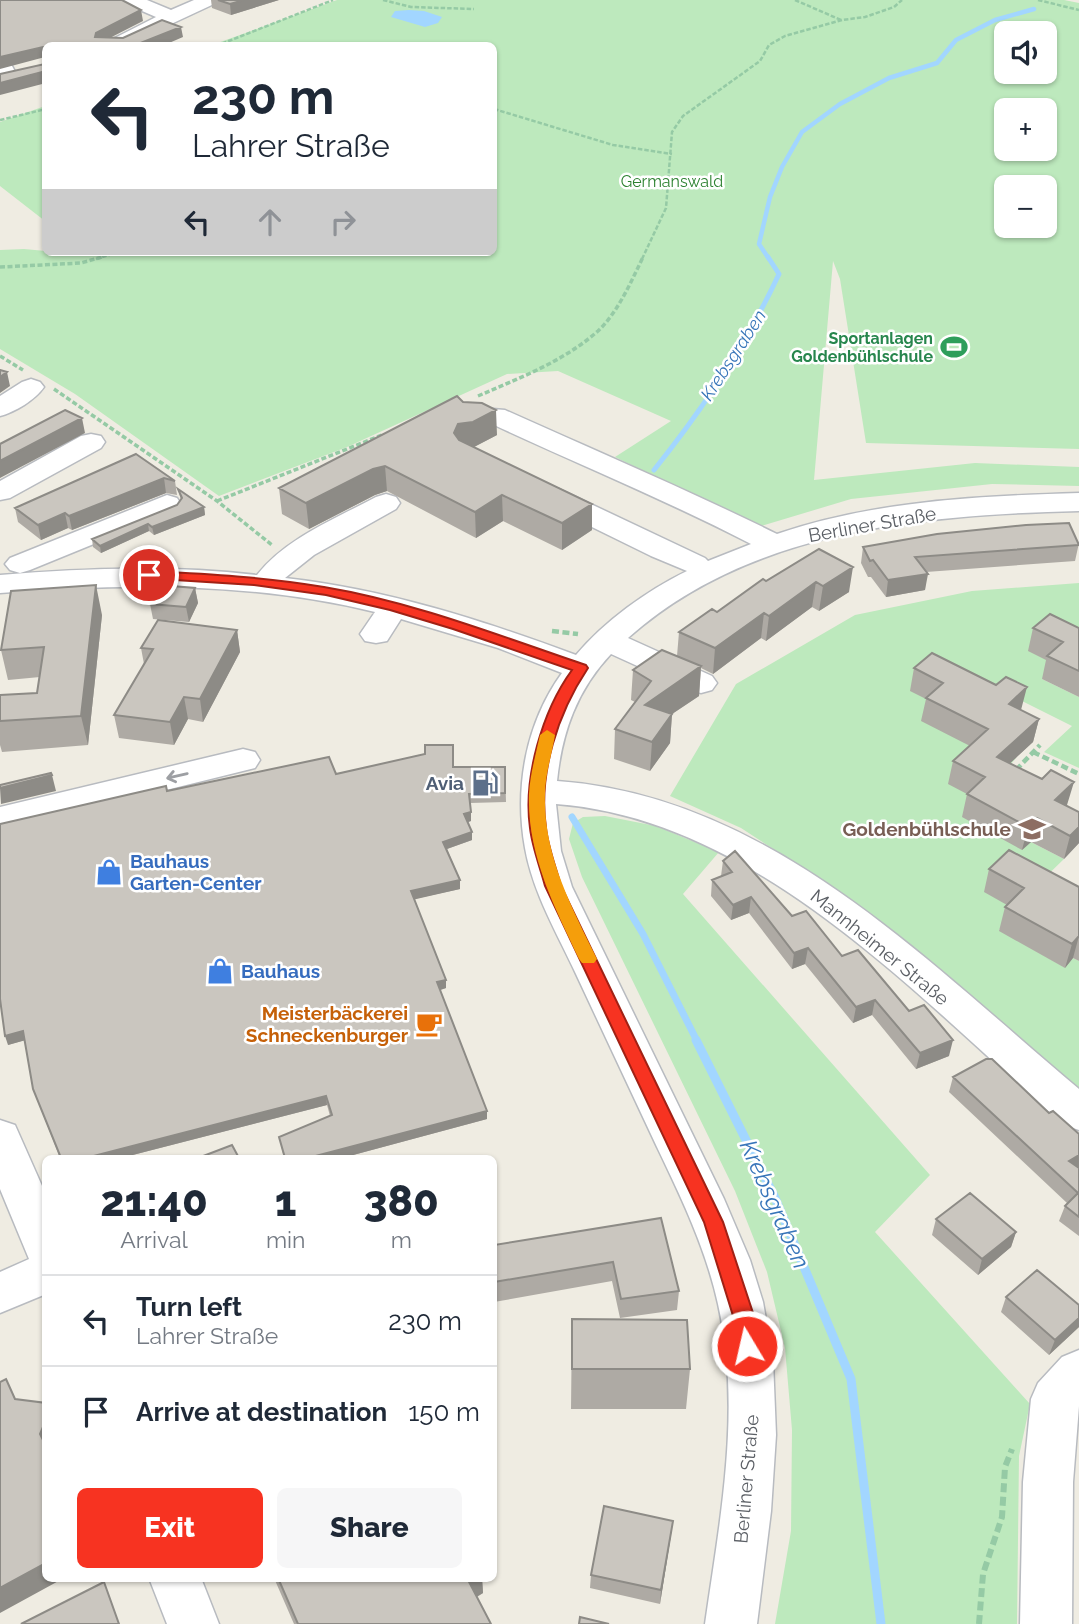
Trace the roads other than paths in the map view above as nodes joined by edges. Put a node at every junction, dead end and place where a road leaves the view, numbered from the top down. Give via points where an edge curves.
1 (132, 0) edge
2 (208, 0) edge
3 (172, 16) junction
4 (117, 42) edge
5 (34, 381) road end
6 (0, 408) edge
7 (473, 409) edge
8 (91, 442) dead end
9 (536, 486) edge
10 (0, 492) edge
11 (1079, 502) edge
12 (386, 503) dead end
13 (167, 504) dead end
14 (774, 544) junction
15 (695, 564) dead end
16 (12, 569) edge
17 (266, 583) junction
18 (394, 607) junction
19 (376, 634) dead end
20 (596, 638) junction
21 (580, 668) junction
22 (701, 683) dead end
23 (243, 760) dead end
24 (537, 791) junction
25 (0, 819) edge
26 (1079, 1113) edge
27 (0, 1137) edge
28 (42, 1238) edge
29 (42, 1275) edge
30 (0, 1293) edge
31 (1079, 1372) edge
32 (176, 1582) edge
33 (192, 1624) edge
34 (731, 1624) edge
35 (1046, 1624) edge

1 - 3 street
2 - 3 street
3 - 4 street
5 - 6 street
7 - 14 street via 677,495
8 - 10 street
9 - 15 street
11 - 14 street, Berliner Straße via 934,511 834,527
12 - 17 street via 289,559
13 - 16 street
14 - 20 street, Berliner Straße via 718,566
16 - 17 street
17 - 18 street
18 - 19 street
18 - 21 street
20 - 21 street, Berliner Straße
20 - 22 street
21 - 24 street, Berliner Straße via 549,729
23 -> 25 street
24 - 26 street, Mannheimer Straße via 618,801 733,844 865,930
24 - 34 street, Berliner Straße via 538,828 553,886 713,1222 744,1319 754,1429
27 - 28 street
29 - 30 street
31 - 35 street via 1055,1399
32 - 33 street

